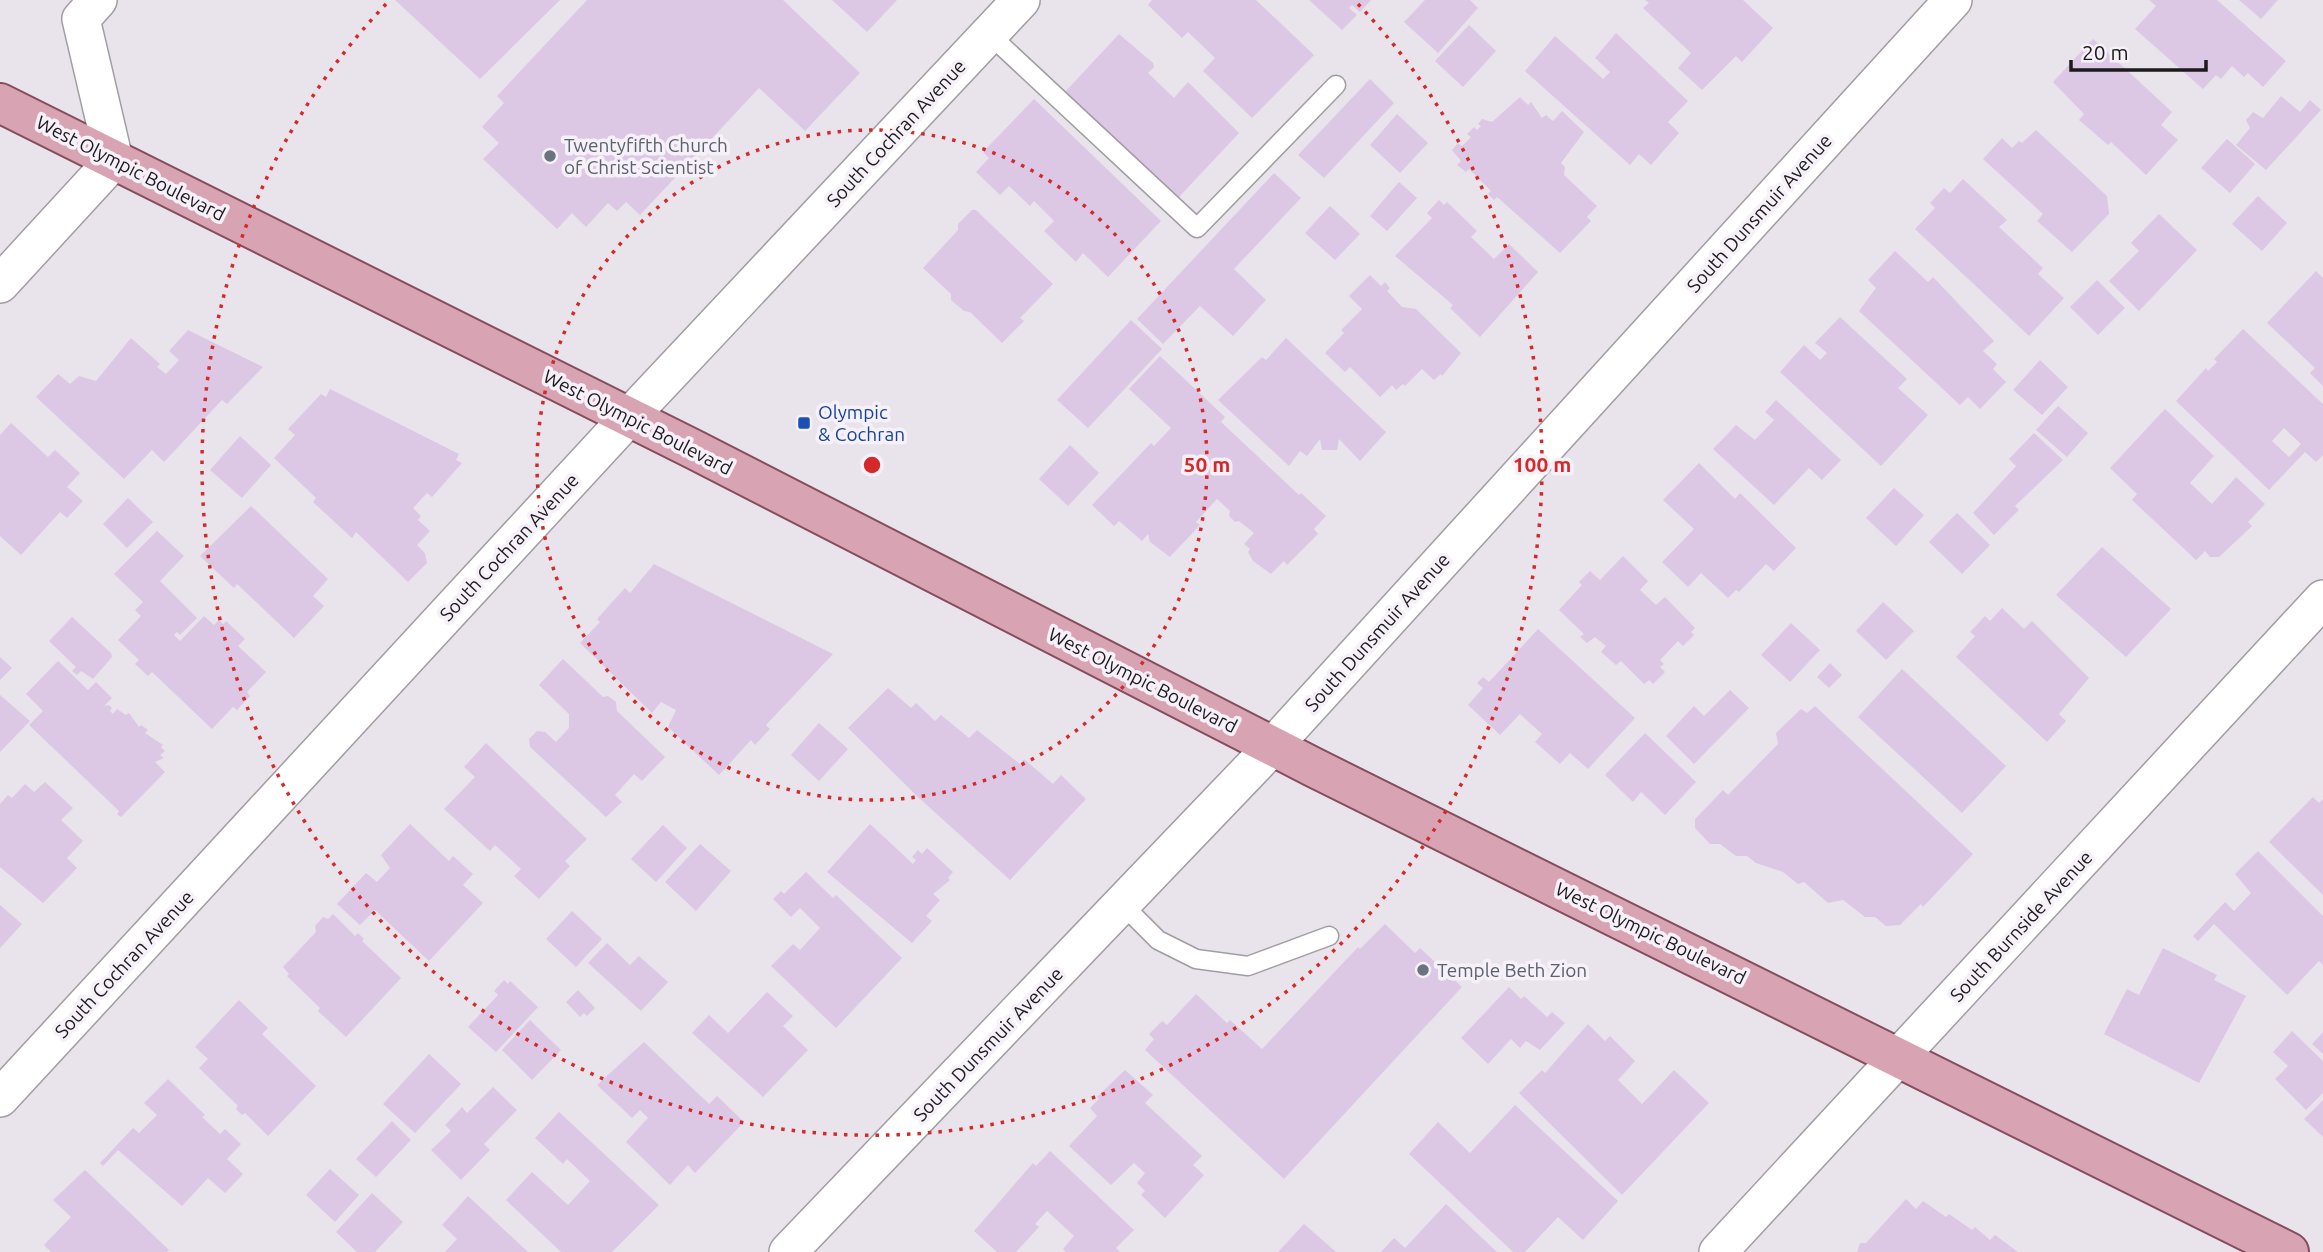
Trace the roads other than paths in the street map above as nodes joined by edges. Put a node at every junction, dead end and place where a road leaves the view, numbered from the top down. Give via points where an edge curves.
1 (98, 0) edge
2 (1021, 0) edge
3 (1954, 0) edge
4 (989, 34) junction
5 (1336, 85) dead end
6 (0, 103) edge
7 (114, 160) junction
8 (0, 284) edge
9 (629, 417) junction
10 (2323, 599) edge
11 (1273, 746) junction
12 (1122, 904) junction
13 (1329, 936) dead end
14 (1901, 1056) junction
15 (0, 1098) edge
16 (788, 1252) edge
17 (1718, 1252) edge
18 (2290, 1252) edge

1 - 7 street via 81,19
2 - 4 street, South Cochran Avenue
3 - 11 street, South Dunsmuir Avenue
4 - 5 lane via 1197,228
4 - 9 street, South Cochran Avenue
6 - 7 main road, West Olympic Boulevard
7 - 8 street
7 - 9 main road, West Olympic Boulevard
9 - 11 main road, West Olympic Boulevard
9 - 15 street, South Cochran Avenue
10 - 14 street, South Burnside Avenue
11 - 12 street, South Dunsmuir Avenue
11 - 14 main road, West Olympic Boulevard
12 - 13 lane via 1158,940 1196,959 1248,966
12 - 16 street, South Dunsmuir Avenue
14 - 17 street, South Burnside Avenue
14 - 18 main road, West Olympic Boulevard

